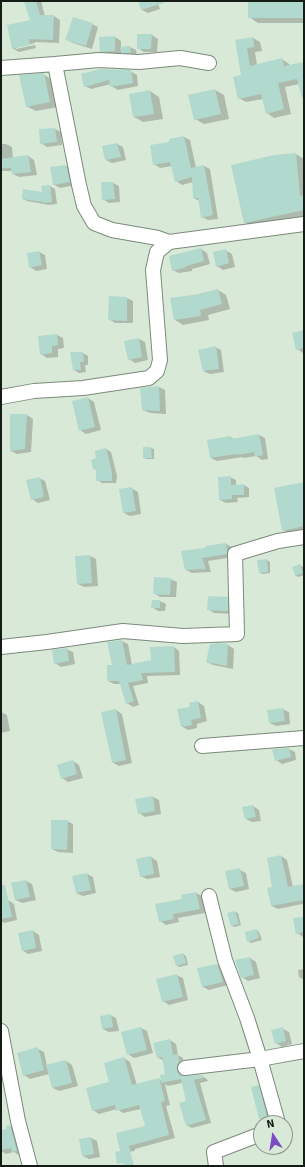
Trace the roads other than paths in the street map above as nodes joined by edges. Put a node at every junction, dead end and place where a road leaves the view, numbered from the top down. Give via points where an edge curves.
1 (209, 63) dead end
2 (55, 64) junction
3 (1, 68) edge
4 (304, 224) edge
5 (164, 240) junction
6 (1, 397) edge
7 (304, 537) edge
8 (1, 647) edge
9 (304, 738) edge
10 (202, 746) dead end
11 (209, 896) dead end
12 (1, 1031) edge
13 (304, 1051) edge
14 (260, 1059) junction
15 (185, 1068) dead end
16 (276, 1115) edge
17 (253, 1137) edge
18 (30, 1166) edge
19 (216, 1166) edge

1 - 2 street via 180,58 139,62 99,60
2 - 3 street
2 - 5 street via 84,206 94,223 112,230
4 - 5 street
5 - 6 street via 157,252 153,270 160,360 157,371 149,378
7 - 8 street via 235,554 237,634 183,636 123,631
9 - 10 street
11 - 14 street via 225,960
12 - 18 street via 18,1121
13 - 14 street
14 - 15 street
14 - 16 street
17 - 19 street via 214,1152

